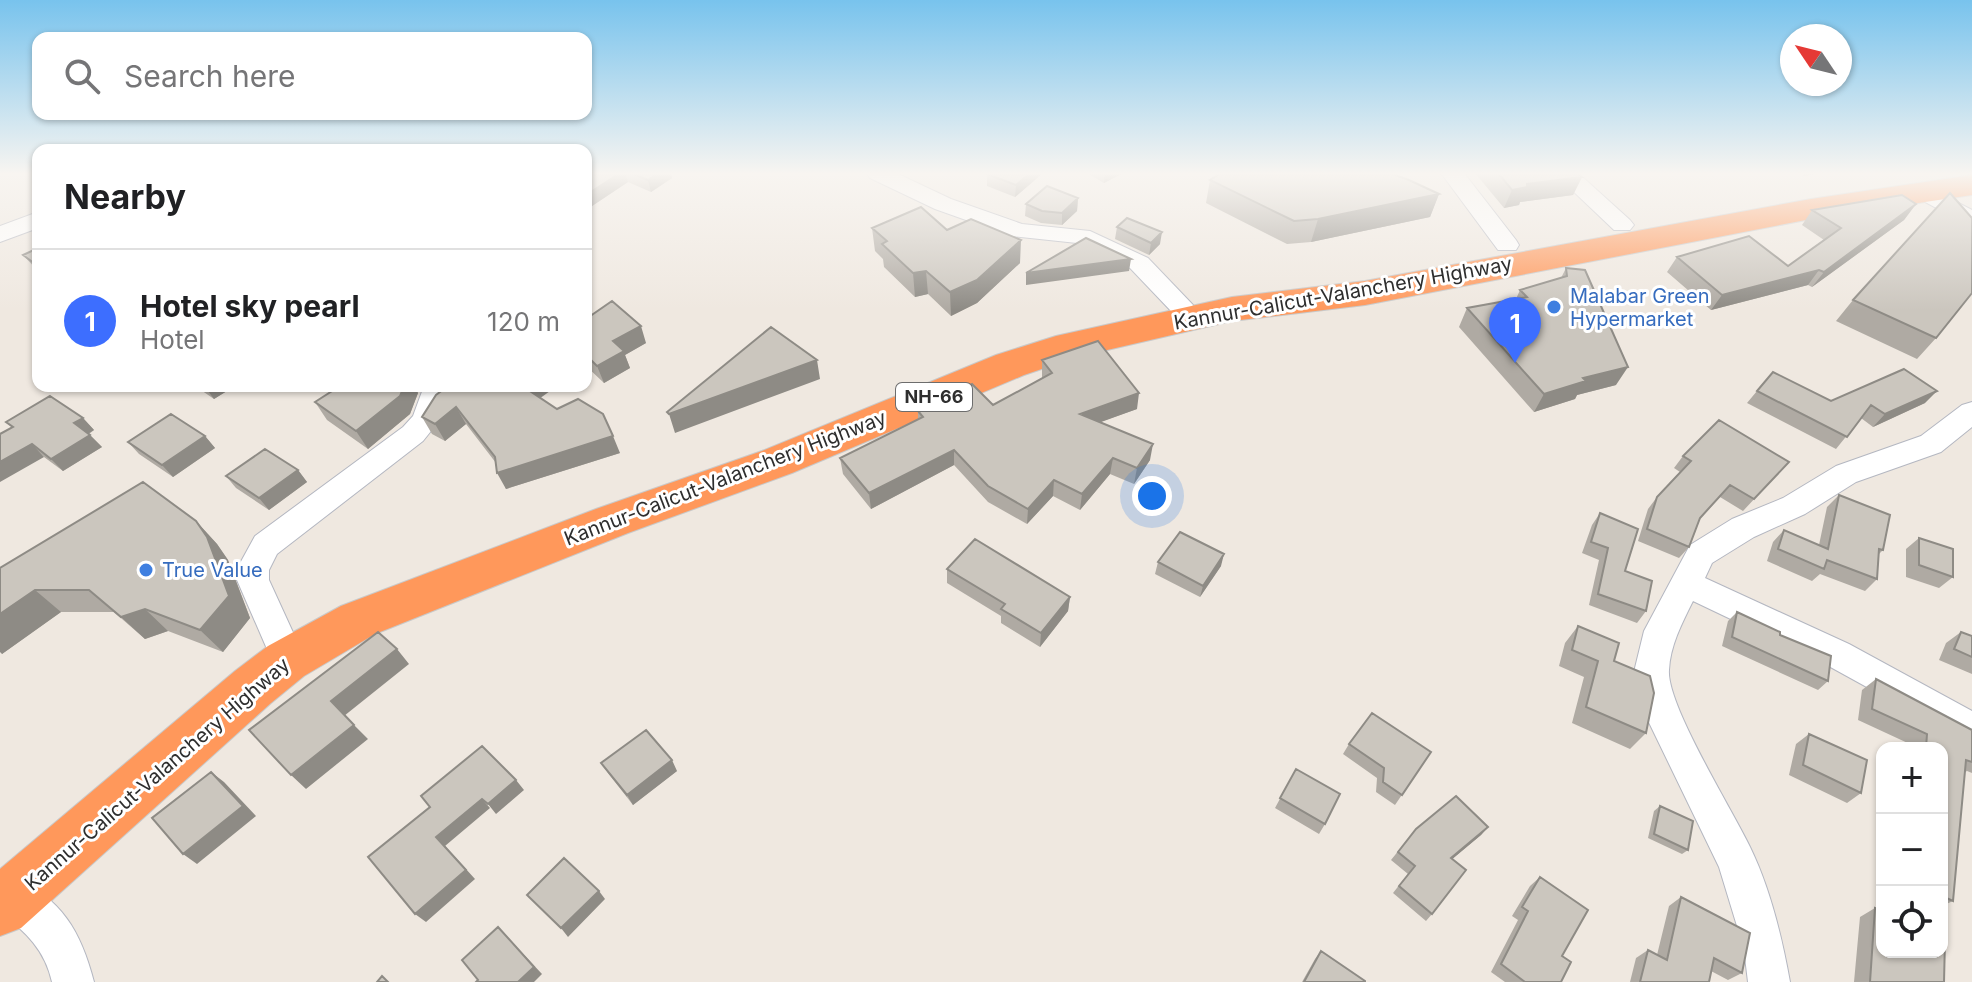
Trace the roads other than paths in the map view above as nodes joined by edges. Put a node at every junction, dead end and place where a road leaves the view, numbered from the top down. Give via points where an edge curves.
1 (985, 219) edge
2 (1487, 219) edge
3 (1615, 219) edge
4 (1657, 219) edge
5 (1759, 219) edge
6 (32, 222) edge
7 (1622, 225) junction
8 (0, 235) edge
9 (1507, 245) junction
10 (1180, 305) junction
11 (436, 392) edge
12 (1972, 412) edge
13 (1685, 583) junction
14 (279, 639) junction
15 (1972, 729) edge
16 (3, 891) edge
17 (73, 982) edge
18 (1769, 982) edge

1 - 10 street via 1019,231 1082,236 1139,263
2 - 9 street
3 - 7 street
4 - 7 highway, Kannur-Calicut-Valanchery Highway
5 - 16 highway, Kannur-Calicut-Valanchery Highway / NH-66 via 1365,293 1232,309 1070,345 1010,365 777,462 358,620 286,661
6 - 8 street
7 - 9 highway, Kannur-Calicut-Valanchery Highway
9 - 10 highway, Kannur-Calicut-Valanchery Highway
10 - 14 highway, Kannur-Calicut-Valanchery Highway via 1048,332 937,371 430,564
11 - 14 street via 425,421 413,434 266,545 252,572 254,590
12 - 13 street via 1931,444 1846,474 1794,506 1743,528 1701,554
13 - 15 street via 1837,654
13 - 18 street via 1661,631 1651,672 1659,706 1737,862
14 - 16 highway, Kannur-Calicut-Valanchery Highway via 197,701
16 - 17 street via 37,915 65,949

